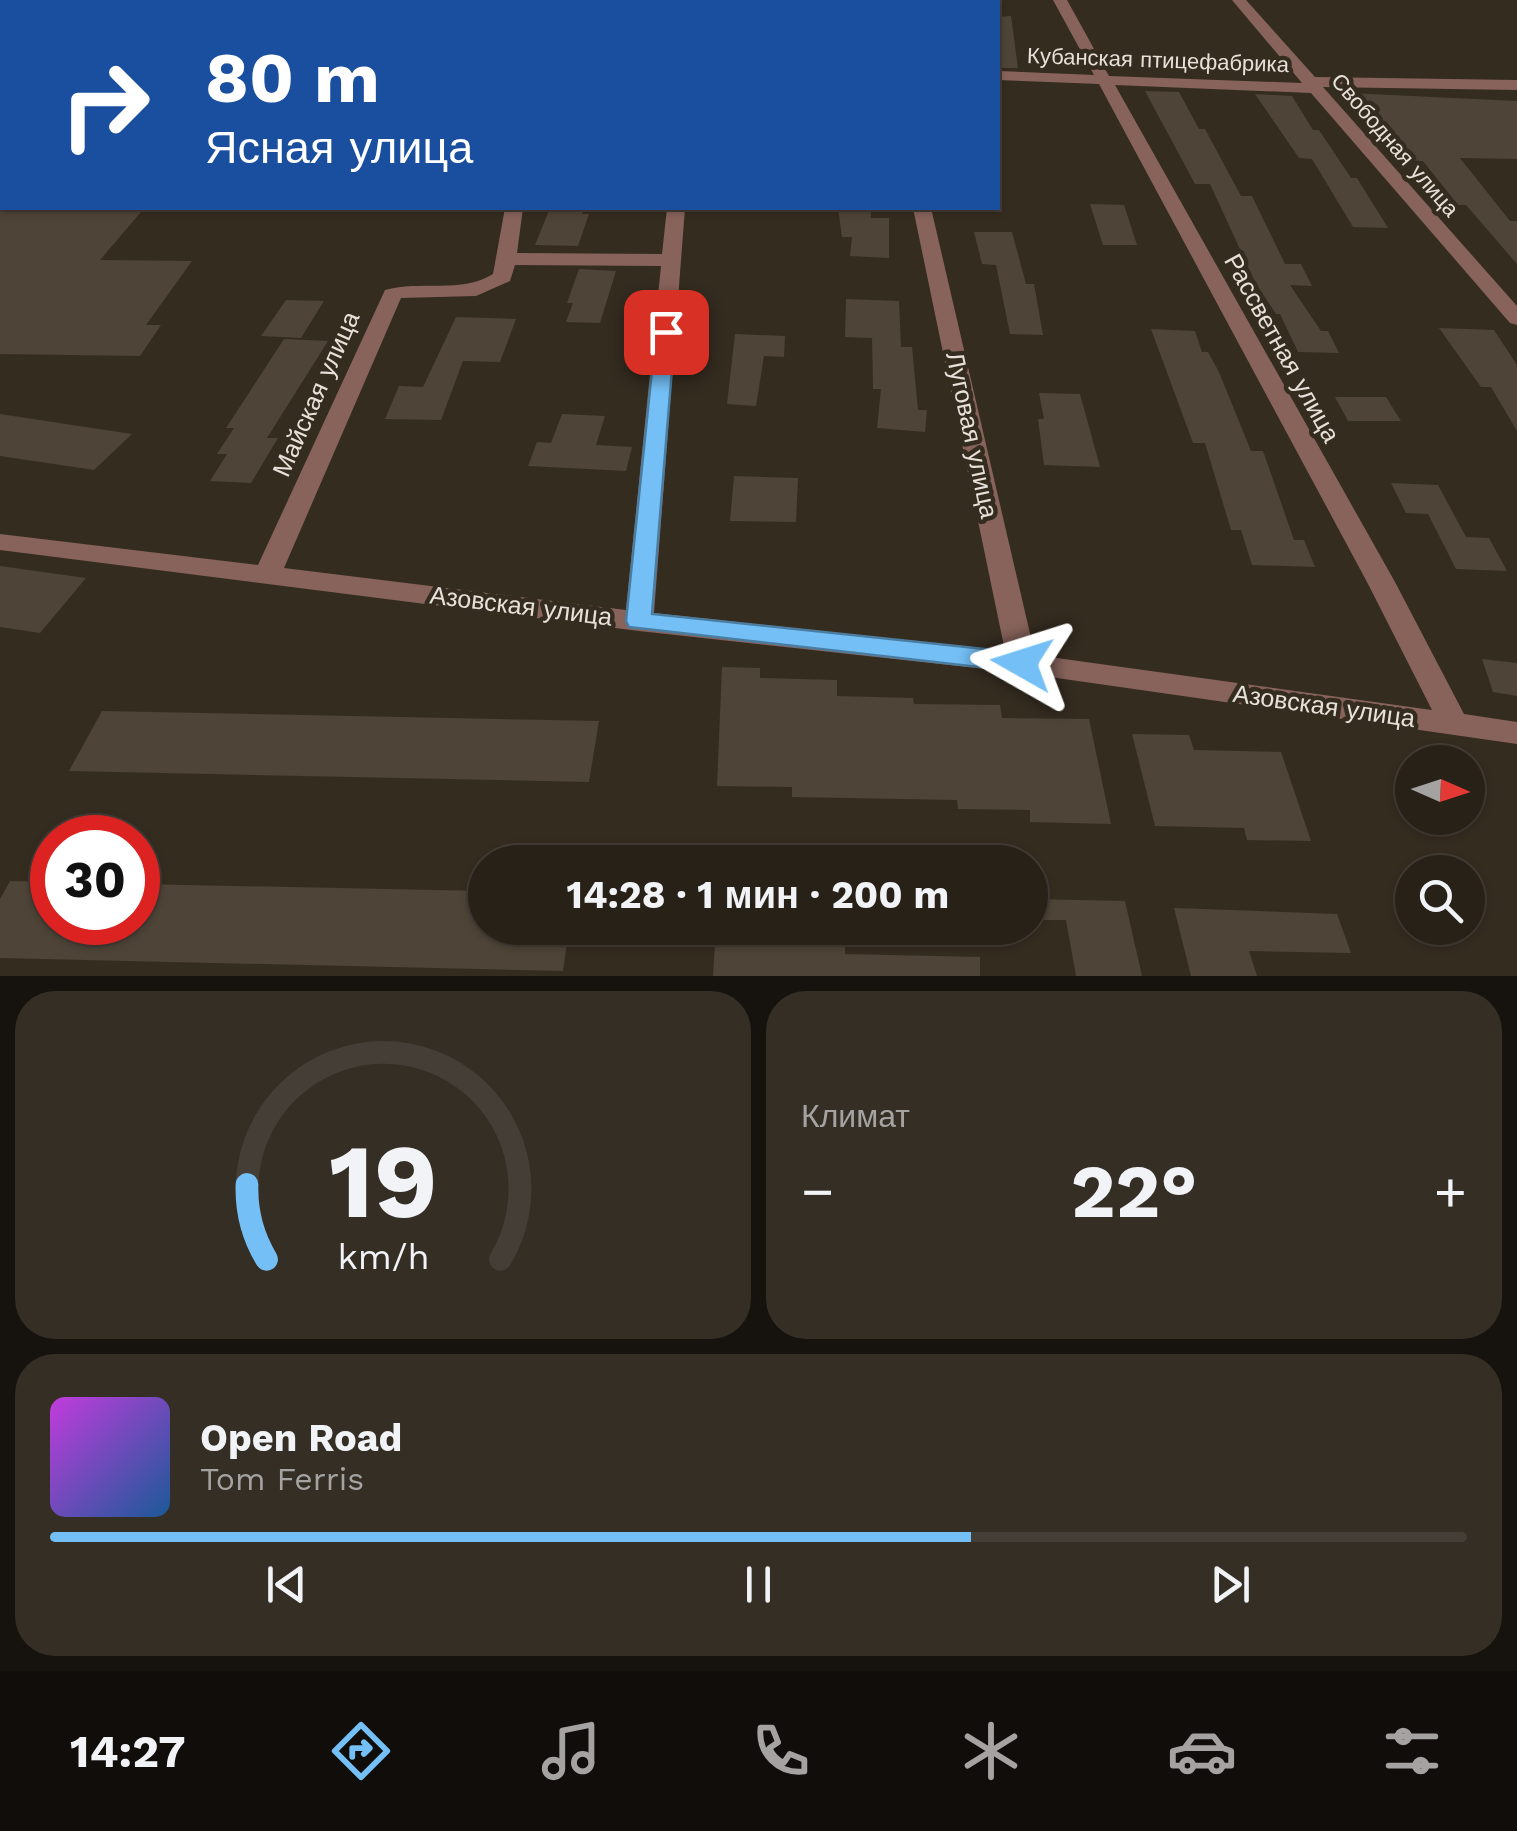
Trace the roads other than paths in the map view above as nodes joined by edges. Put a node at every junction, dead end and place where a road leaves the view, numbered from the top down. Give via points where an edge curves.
1 (1060, 0) edge
2 (1240, 0) edge
3 (1000, 76) edge
4 (1101, 80) junction
5 (1313, 85) junction
6 (1517, 85) edge
7 (514, 210) edge
8 (676, 210) edge
9 (922, 210) edge
10 (506, 259) junction
11 (672, 260) junction
12 (1517, 319) edge
13 (0, 542) edge
14 (268, 573) junction
15 (638, 621) junction
16 (1022, 663) junction
17 (1454, 724) junction
18 (1517, 733) edge

1 - 4 street, Рассветная улица
2 - 5 street, Свободная улица
3 - 4 street, Кубанская птицефабрика
4 - 5 street, Кубанская птицефабрика
4 - 17 street, Рассветная улица
5 - 6 street, Кубанская птицефабрика
5 - 12 street, Свободная улица
7 - 10 street
8 - 11 street
9 - 16 street, Луговая улица
10 - 11 street
10 - 14 street, Майская улица via 503,277 488,289 445,294 408,288 386,302
11 - 15 street
13 - 14 street, Азовская улица
14 - 15 street, Азовская улица
15 - 16 street, Азовская улица
16 - 17 street, Азовская улица
17 - 18 street, Азовская улица

